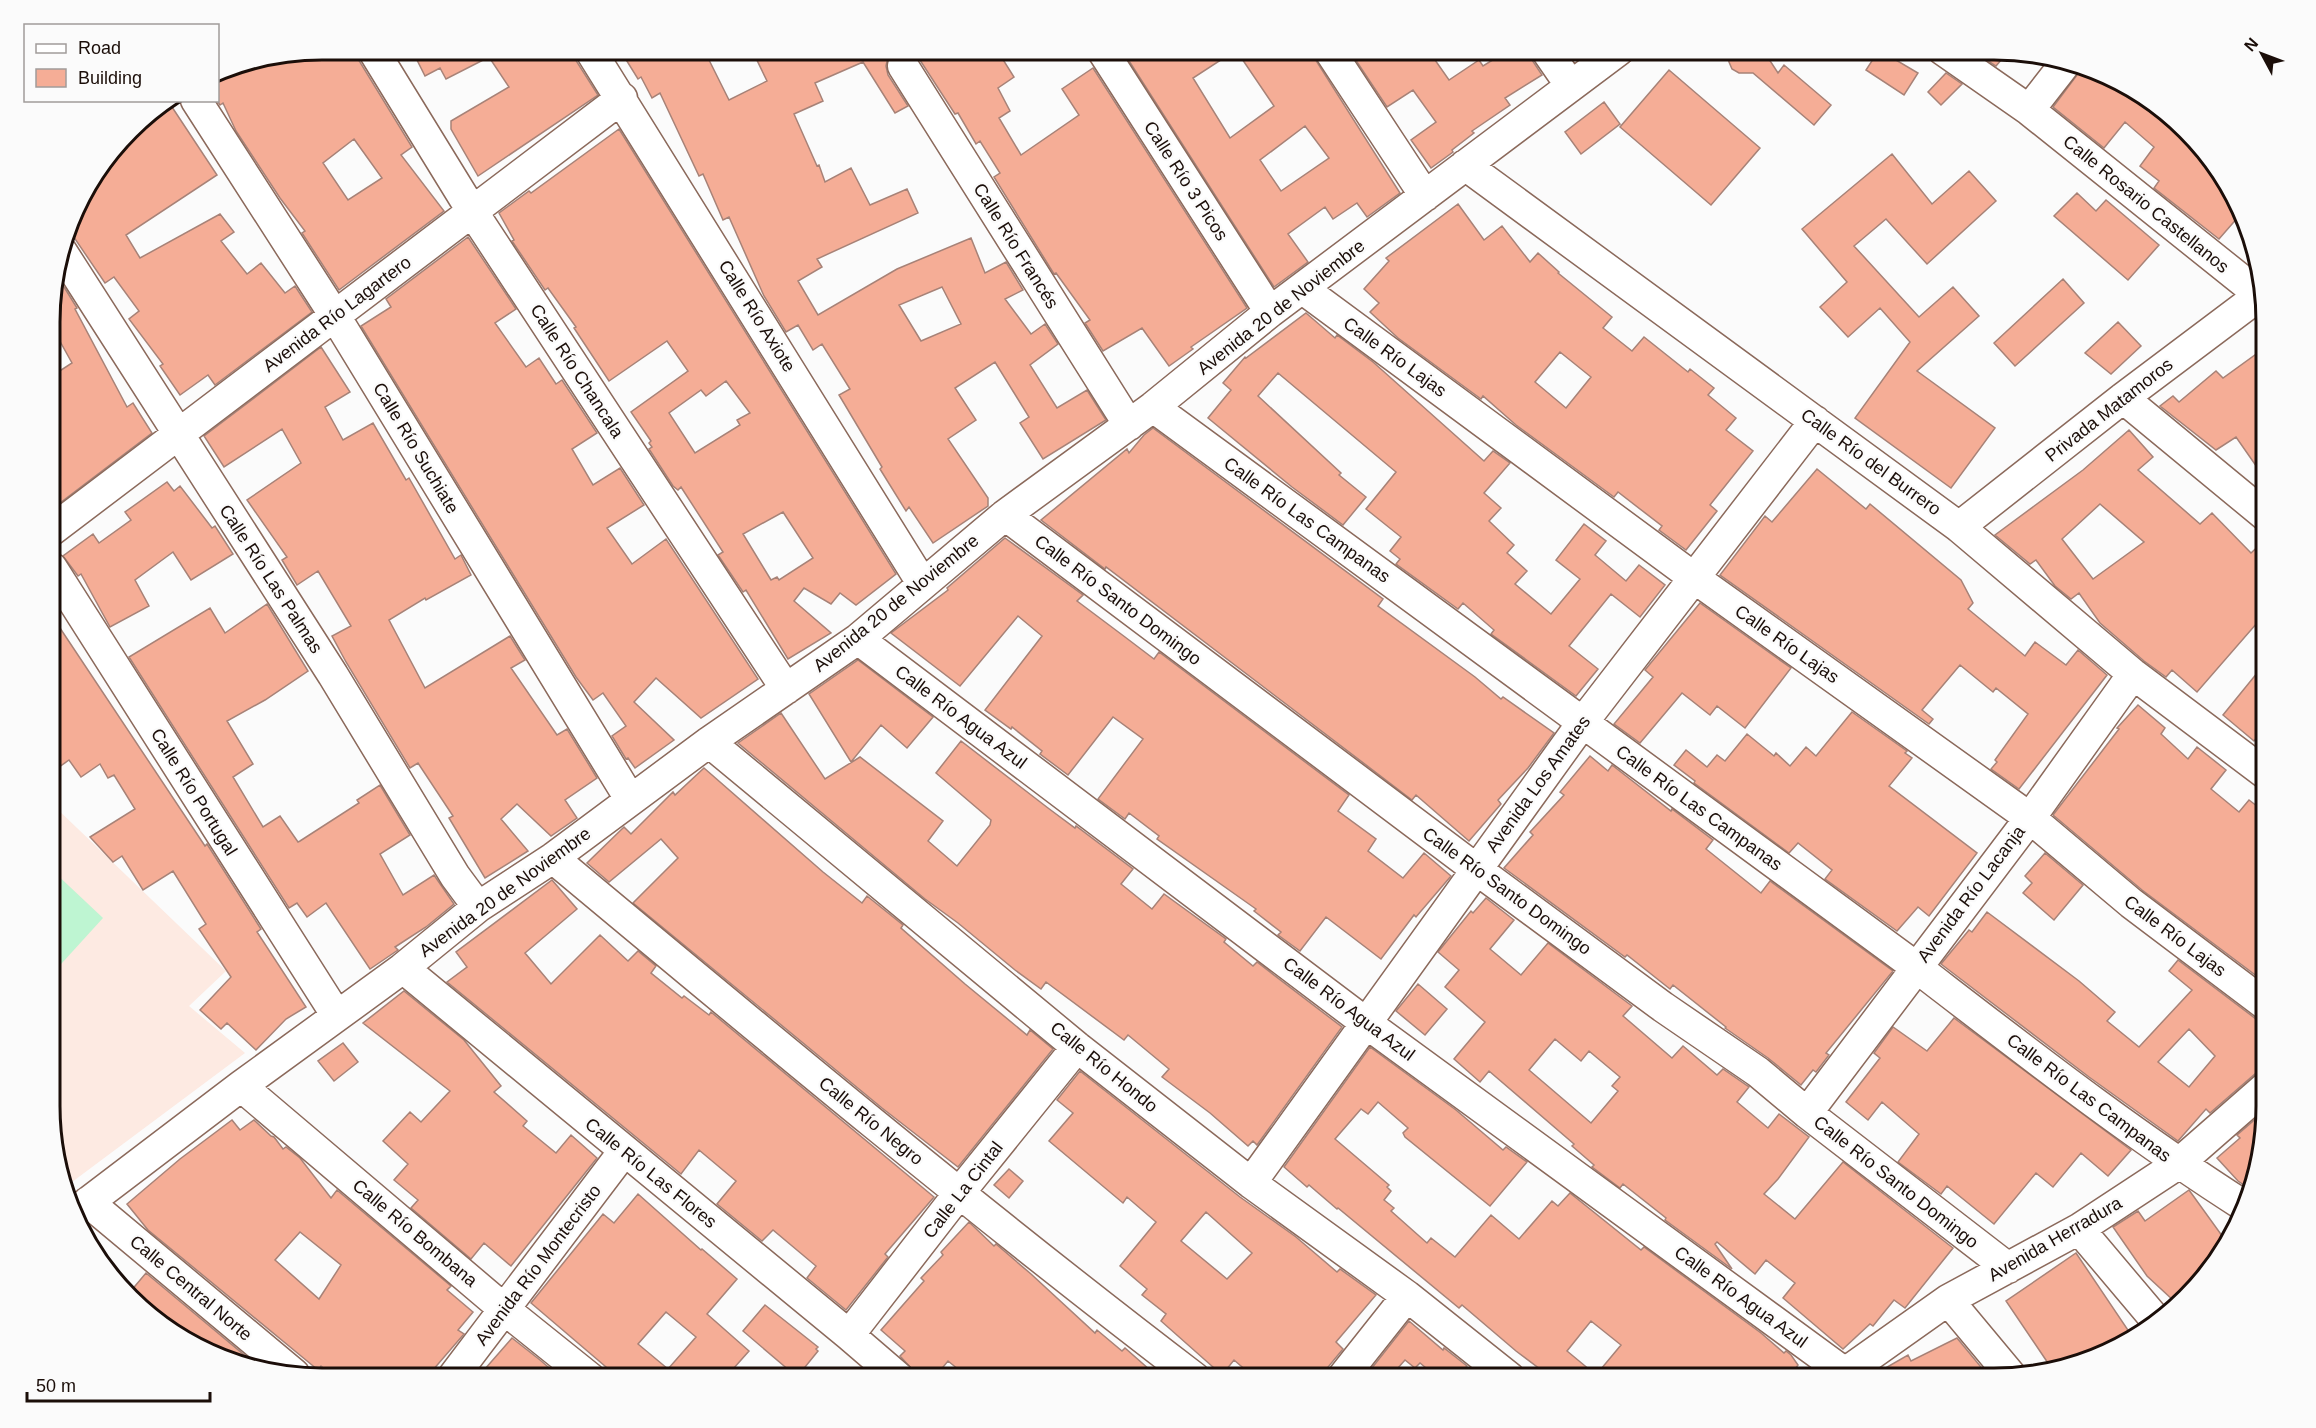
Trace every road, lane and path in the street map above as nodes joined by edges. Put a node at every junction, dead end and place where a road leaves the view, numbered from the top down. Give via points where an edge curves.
1 (380, 60) edge
2 (597, 60) edge
3 (1108, 60) edge
4 (1336, 60) edge
5 (1553, 60) edge
6 (1606, 60) edge
7 (1957, 60) edge
8 (903, 66) dead end
9 (2061, 69) edge
10 (1571, 86) junction
11 (622, 98) junction
12 (197, 102) edge
13 (2029, 110) junction
14 (1465, 165) junction
15 (1425, 196) junction
16 (472, 211) junction
17 (67, 261) edge
18 (1303, 289) junction
19 (2254, 291) edge
20 (2255, 302) edge
21 (1270, 312) junction
22 (335, 316) junction
23 (2123, 398) junction
24 (1153, 407) junction
25 (1815, 421) junction
26 (1129, 425) junction
27 (178, 435) junction
28 (2256, 508) edge
29 (1005, 515) junction
30 (60, 524) edge
31 (1959, 527) junction
32 (1693, 577) junction
33 (60, 581) edge
34 (922, 583) junction
35 (858, 639) junction
36 (2133, 674) junction
37 (786, 689) junction
38 (1583, 722) junction
39 (709, 742) junction
40 (2256, 766) edge
41 (630, 799) junction
42 (2030, 818) junction
43 (553, 858) junction
44 (1476, 869) junction
45 (477, 907) junction
46 (1916, 967) junction
47 (403, 968) junction
48 (2256, 997) edge
49 (337, 1016) junction
50 (1366, 1023) junction
51 (1077, 1047) junction
52 (241, 1086) junction
53 (2256, 1096) edge
54 (1807, 1113) junction
55 (624, 1151) junction
56 (2178, 1164) junction
57 (1251, 1183) junction
58 (960, 1192) junction
59 (2238, 1202) edge
60 (83, 1206) edge
61 (2079, 1229) junction
62 (2008, 1268) junction
63 (1407, 1296) junction
64 (1948, 1300) junction
65 (504, 1309) junction
66 (2152, 1315) edge
67 (849, 1335) junction
68 (283, 1365) edge
69 (2004, 1367) edge
70 (460, 1368) edge
71 (578, 1368) edge
72 (887, 1368) edge
73 (1182, 1368) edge
74 (1350, 1368) edge
75 (1497, 1368) edge
76 (1828, 1368) edge
77 (1850, 1368) edge

1 - 16 street, Calle Río Chancala
2 - 11 street, Calle Río Axiote
3 - 21 street, Calle Río 3 Picos
4 - 15 street
5 - 10 street
6 - 10 street, Avenida 20 de Noviembre
7 - 13 street, Calle Rosario Castellanos
8 - 26 street, Calle Río Francés
9 - 13 street
10 - 14 street, Avenida 20 de Noviembre
11 - 16 street, Avenida Río Lagartero
11 - 34 street, Calle Río Axiote
12 - 22 street, Calle Río Suchiate
13 - 19 street, Calle Rosario Castellanos
14 - 15 street, Avenida 20 de Noviembre
14 - 25 street, Calle Río del Burrero
15 - 18 street, Avenida 20 de Noviembre
16 - 22 street, Avenida Río Lagartero
16 - 37 street, Calle Río Chancala
17 - 27 street, Calle Río Las Palmas
18 - 21 street, Avenida 20 de Noviembre
18 - 32 street, Calle Río Lajas
20 - 23 street, Privada Matamoros
21 - 24 street, Avenida 20 de Noviembre
22 - 27 street, Avenida Río Lagartero
22 - 41 street, Calle Río Suchiate
23 - 28 street
23 - 31 street, Privada Matamoros
24 - 26 street, Avenida 20 de Noviembre
24 - 38 street, Calle Río Las Campanas
25 - 31 street, Calle Río del Burrero
25 - 32 street, Avenida Los Amates
26 - 29 street, Avenida 20 de Noviembre
27 - 30 street, Avenida Río Lagartero
27 - 45 street, Calle Río Las Palmas
29 - 34 street, Avenida 20 de Noviembre
29 - 44 street, Calle Río Santo Domingo
31 - 36 street, Calle Río del Burrero
32 - 38 street, Avenida Los Amates
32 - 42 street, Calle Río Lajas
33 - 49 street, Calle Río Portugal
34 - 35 street, Avenida 20 de Noviembre
35 - 37 street, Avenida 20 de Noviembre
35 - 50 street, Calle Río Agua Azul
36 - 40 street, Calle Río del Burrero
36 - 42 street, Avenida Río Lacanja
37 - 39 street, Avenida 20 de Noviembre
38 - 44 street, Avenida Los Amates
38 - 46 street, Calle Río Las Campanas
39 - 41 street, Avenida 20 de Noviembre
39 - 51 street, Calle Río Hondo
41 - 43 street, Avenida 20 de Noviembre
42 - 46 street, Avenida Río Lacanja
42 - 48 street, Calle Río Lajas via 2131,903
43 - 45 street, Avenida 20 de Noviembre
43 - 58 street, Calle Río Negro
44 - 50 street, Avenida Los Amates
44 - 54 street, Calle Río Santo Domingo via 1663,1007 1742,1060
45 - 47 street, Avenida 20 de Noviembre
46 - 54 street, Avenida Río Lacanja
46 - 56 street, Calle Río Las Campanas
47 - 49 street, Avenida 20 de Noviembre
47 - 55 street, Calle Río Las Flores
49 - 52 street, Avenida 20 de Noviembre
50 - 57 street, Avenida Los Amates
50 - 76 street, Calle Río Agua Azul
51 - 57 street, Calle Río Hondo
51 - 58 street, Calle La Cintal
52 - 60 street, Avenida 20 de Noviembre
52 - 65 street, Calle Río Bombana
53 - 56 street, Avenida Herradura
54 - 62 street, Calle Río Santo Domingo
55 - 65 street, Avenida Río Montecristo
55 - 67 street, Calle Río Las Flores
56 - 59 street, Calle Río Las Campanas
56 - 61 street, Avenida Herradura
57 - 63 street, Calle Río Hondo
58 - 67 street, Calle La Cintal
58 - 73 street, Calle Río Negro
60 - 68 street, Calle Central Norte
61 - 62 street, Avenida Herradura
61 - 66 street
62 - 64 street, Avenida Herradura
63 - 74 street
63 - 75 street, Calle Río Hondo
64 - 69 street
64 - 77 street, Avenida Herradura
65 - 70 street, Avenida Río Montecristo
65 - 71 street, Calle Río Bombana
67 - 72 street, Calle Río Las Flores

